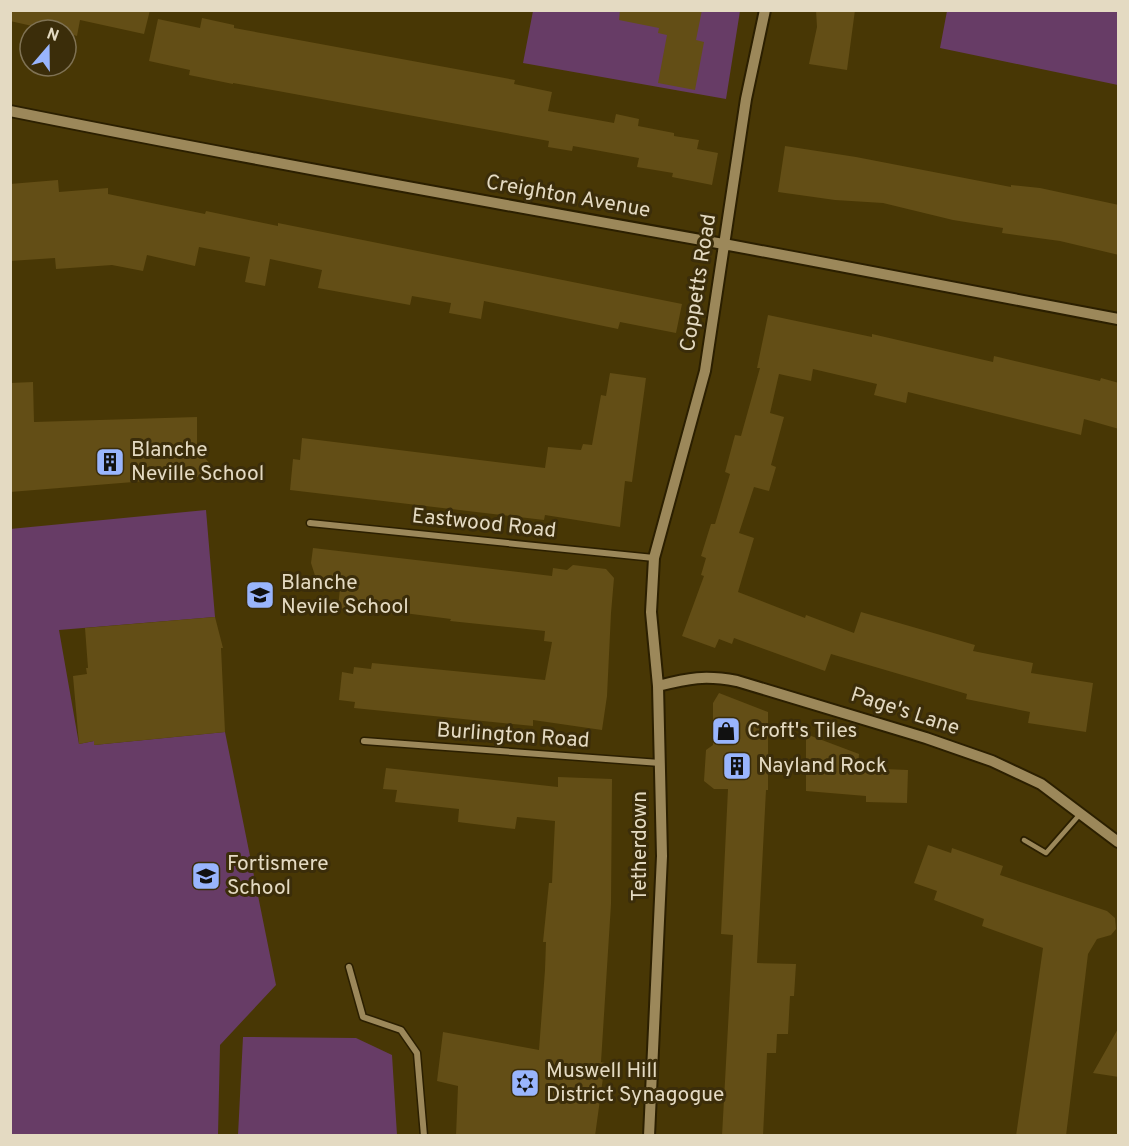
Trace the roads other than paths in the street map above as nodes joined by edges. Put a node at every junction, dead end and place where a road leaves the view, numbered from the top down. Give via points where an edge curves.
1 (765, 10) edge
2 (10, 111) edge
3 (725, 244) junction
4 (1119, 320) edge
5 (310, 523) dead end
6 (654, 558) junction
7 (658, 686) junction
8 (364, 741) dead end
9 (660, 763) junction
10 (1081, 813) junction
11 (1024, 840) dead end
12 (1119, 842) edge
13 (349, 967) dead end
14 (424, 1136) edge
15 (649, 1136) edge

1 - 3 street, Coppetts Road
2 - 3 street, Creighton Avenue
3 - 4 street, Creighton Avenue
3 - 6 street, Coppetts Road via 705,371
5 - 6 street, Eastwood Road
6 - 7 street, Tetherdown via 651,612
7 - 9 street, Tetherdown
7 - 10 street, Page's Lane via 714,676 737,681 992,761 1041,784
8 - 9 street, Burlington Road
9 - 15 street, Tetherdown via 662,856
10 - 11 lane via 1046,853
10 - 12 street, Page's Lane
13 - 14 street via 363,1017 401,1030 417,1053

